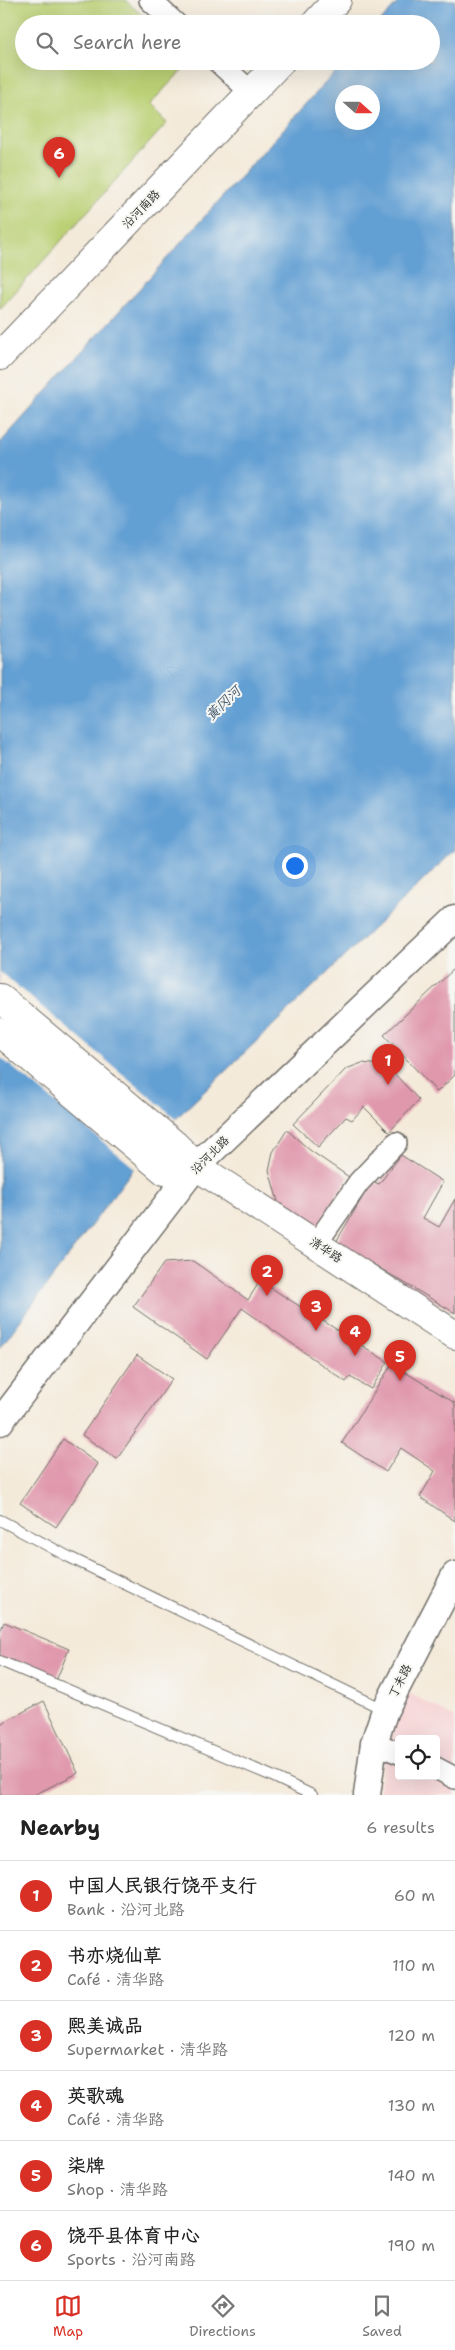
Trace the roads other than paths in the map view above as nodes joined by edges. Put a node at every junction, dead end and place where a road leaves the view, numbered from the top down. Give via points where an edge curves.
1 (150, 0) edge
2 (337, 0) edge
3 (166, 15) edge
4 (324, 15) edge
5 (227, 70) edge
6 (273, 70) edge
7 (252, 94) junction
8 (0, 356) edge
9 (455, 919) edge
10 (0, 998) edge
11 (0, 1032) edge
12 (396, 1143) dead end
13 (167, 1155) junction
14 (196, 1166) junction
15 (316, 1244) junction
16 (455, 1335) edge
17 (0, 1422) edge
18 (0, 1520) edge
19 (455, 1575) edge
20 (0, 1661) edge
21 (385, 1710) junction
22 (374, 1743) junction
23 (395, 1751) edge
24 (440, 1770) edge
25 (455, 1778) edge
26 (312, 1795) edge
27 (367, 1795) edge

1 - 3 street
2 - 4 main road
5 - 7 street
6 - 7 main road, 沿河南路
7 - 8 main road, 沿河南路
9 - 14 street, 沿河北路
10 - 13 main road
11 - 13 main road
12 - 15 street via 359,1182
13 - 14 main road, 清华路
14 - 15 main road, 清华路
14 - 17 street, 沿河北路
15 - 16 main road, 清华路
18 - 21 lane via 69,1558
19 - 21 street, 丁未路
20 - 26 lane
21 - 22 street, 丁未路
22 - 23 street
22 - 27 street, 丁未路
24 - 25 street

